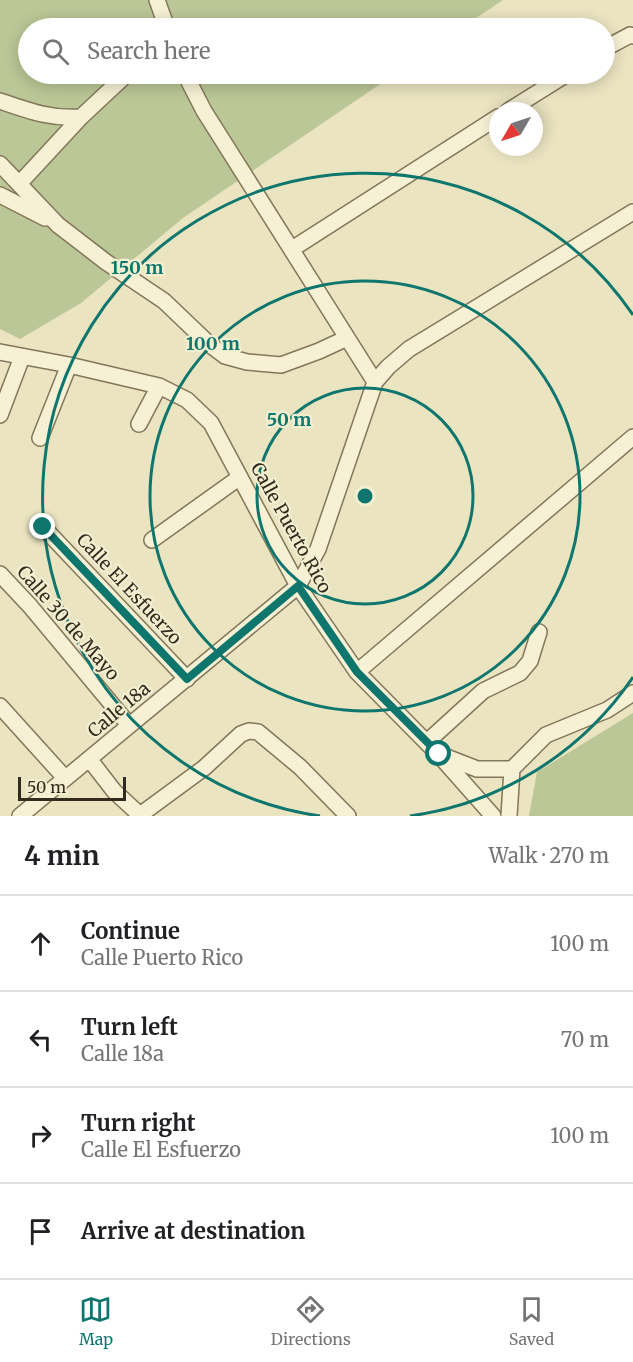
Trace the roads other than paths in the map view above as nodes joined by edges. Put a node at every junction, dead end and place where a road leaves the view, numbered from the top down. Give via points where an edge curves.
1 (157, 0) edge
2 (163, 18) edge
3 (633, 36) edge
4 (615, 43) edge
5 (116, 84) edge
6 (190, 84) edge
7 (551, 84) edge
8 (0, 101) edge
9 (522, 102) edge
10 (81, 117) junction
11 (489, 123) edge
12 (0, 164) edge
13 (19, 184) junction
14 (0, 195) edge
15 (633, 212) edge
16 (58, 225) junction
17 (292, 249) junction
18 (347, 338) junction
19 (0, 352) edge
20 (22, 357) junction
21 (69, 365) junction
22 (375, 382) junction
23 (159, 386) junction
24 (0, 415) edge
25 (140, 424) dead end
26 (633, 437) edge
27 (40, 438) dead end
28 (240, 477) junction
29 (43, 527) dead end
30 (152, 540) dead end
31 (0, 574) edge
32 (298, 586) junction
33 (539, 632) dead end
34 (357, 672) junction
35 (187, 679) junction
36 (633, 693) edge
37 (0, 706) edge
38 (129, 725) junction
39 (427, 742) junction
40 (439, 754) junction
41 (90, 760) junction
42 (512, 769) junction
43 (65, 778) junction
44 (21, 816) edge
45 (141, 816) edge
46 (348, 816) edge
47 (493, 816) edge
48 (509, 816) edge

1 - 2 street
3 - 4 street
5 - 10 street
6 - 17 street
7 - 9 street
8 - 10 street via 40,114
10 - 13 street
11 - 17 street
12 - 13 street
13 - 16 street
14 - 16 street
15 - 22 street via 409,349
16 - 18 street via 164,302 225,356 281,365
17 - 18 street
18 - 22 street
19 - 20 street, Calle Puerto Rico
20 - 21 street, Calle Puerto Rico
20 - 24 street
21 - 23 street, Calle Puerto Rico
21 - 27 street
22 - 32 street via 318,549
23 - 25 street
23 - 28 street, Calle Puerto Rico via 187,400 211,423
26 - 34 street
28 - 30 street
28 - 32 street, Calle Puerto Rico
29 - 35 street, Calle El Esfuerzo
31 - 38 street, Calle 30 de Mayo
32 - 34 street, Calle Puerto Rico
32 - 35 street, Calle 18a
33 - 39 street via 530,661 520,673 483,691
34 - 39 street, Calle Puerto Rico
35 - 38 street, Calle 18a
36 - 42 street via 607,710 546,735
37 - 43 street
38 - 41 street, Calle 18a
39 - 40 street, Calle Puerto Rico
40 - 42 street via 477,768
40 - 47 street, Calle Puerto Rico
41 - 43 street, Calle 18a
41 - 45 street via 114,791
42 - 48 street
43 - 44 street, Calle 18a
45 - 46 street via 249,731 258,732 300,766

